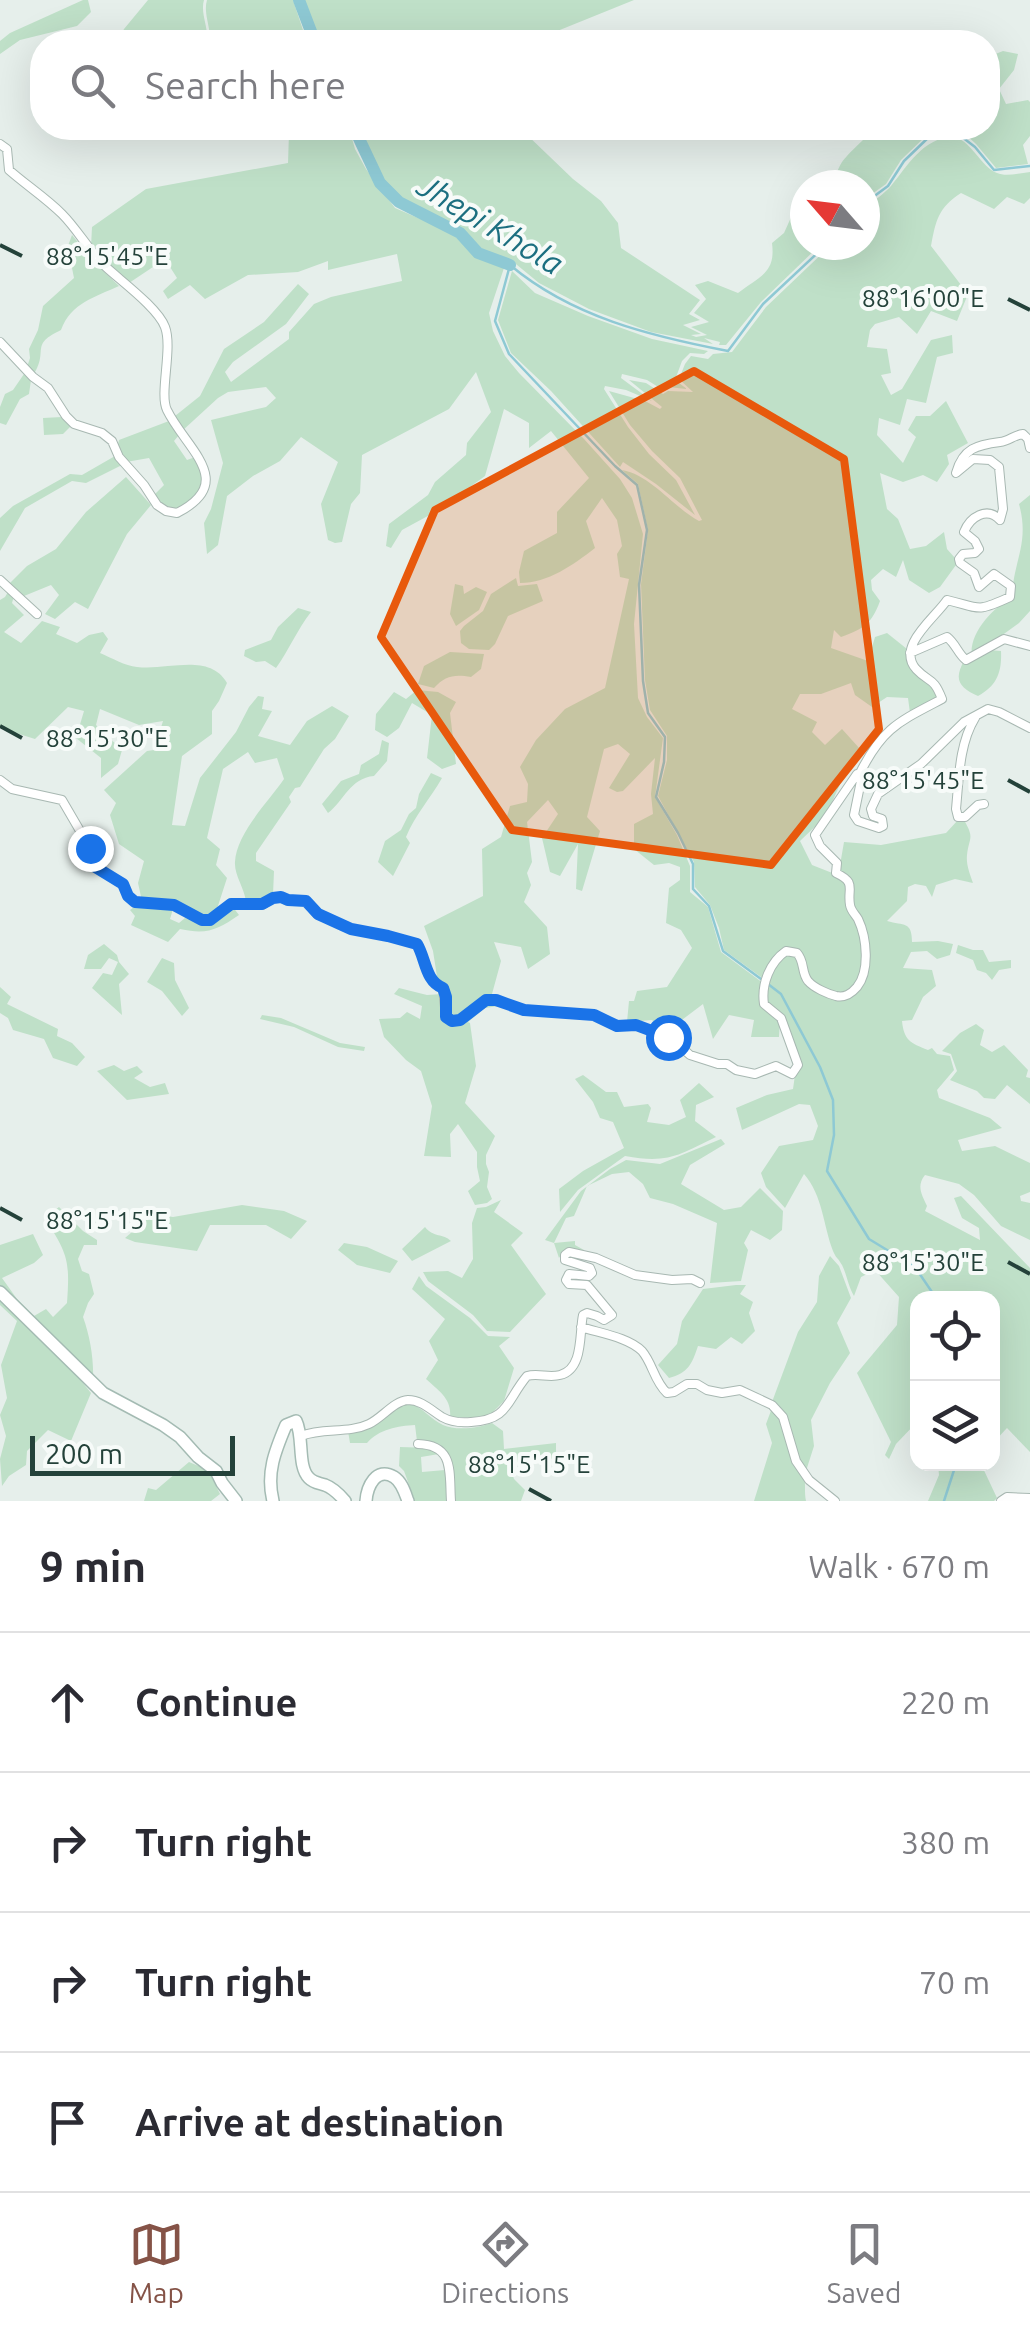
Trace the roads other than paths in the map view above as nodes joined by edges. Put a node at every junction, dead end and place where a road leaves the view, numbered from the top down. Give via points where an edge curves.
1 (0, 144) edge
2 (0, 342) edge
3 (1030, 448) edge
4 (0, 580) edge
5 (37, 614) dead end
6 (1030, 646) edge
7 (910, 653) junction
8 (978, 714) junction
9 (1030, 728) edge
10 (860, 775) junction
11 (0, 780) edge
12 (984, 804) dead end
13 (700, 1283) dead end
14 (0, 1292) edge
15 (581, 1327) junction
16 (301, 1436) junction
17 (418, 1444) dead end
18 (1030, 1498) edge
19 (236, 1501) edge
20 (273, 1501) edge
21 (345, 1501) edge
22 (366, 1501) edge
23 (408, 1501) edge
24 (451, 1501) edge
25 (836, 1501) edge
26 (1001, 1501) edge

1 - 2 street via 9,170 63,215 164,326 164,406 199,454 205,492 177,513 166,511 112,441 74,424
3 - 7 street via 1023,434 976,446 956,473 973,459 999,467 1000,520 987,513 972,519 964,532 979,549 959,559 979,587 994,574 1011,586 1010,597 982,609 947,600
4 - 5 street
6 - 7 street via 1004,639 966,660 948,637
7 - 10 street via 942,699 883,736
8 - 9 street via 988,709
8 - 10 street via 878,794 871,808 884,826 854,815
8 - 12 street via 963,753 958,817
10 - 11 street via 815,835 850,884 865,974 849,995 838,997 810,984 797,953 776,958 762,992 786,1028 798,1065 792,1074 776,1066 756,1074 736,1070 690,1055 668,1037 594,1015 486,1000 452,1021 443,988 430,977 417,944 351,929 306,901 281,897 231,904 210,920 174,905 135,902 123,884 92,865 90,848 62,800 12,790
13 - 15 street via 635,1275 570,1252 565,1260 592,1273 568,1274 566,1280 587,1285 612,1314 604,1320 586,1313
14 - 19 main road via 103,1393 180,1437
15 - 16 street via 572,1367 558,1376 527,1376 490,1421 450,1421 412,1400 358,1428
15 - 25 street via 641,1351 667,1394 697,1384 722,1394 740,1390 772,1405 796,1461
16 - 20 main road via 296,1421 276,1446
16 - 21 main road via 305,1472
17 - 24 street via 446,1455
18 - 26 street
22 - 23 main road via 369,1484 383,1474 399,1482

